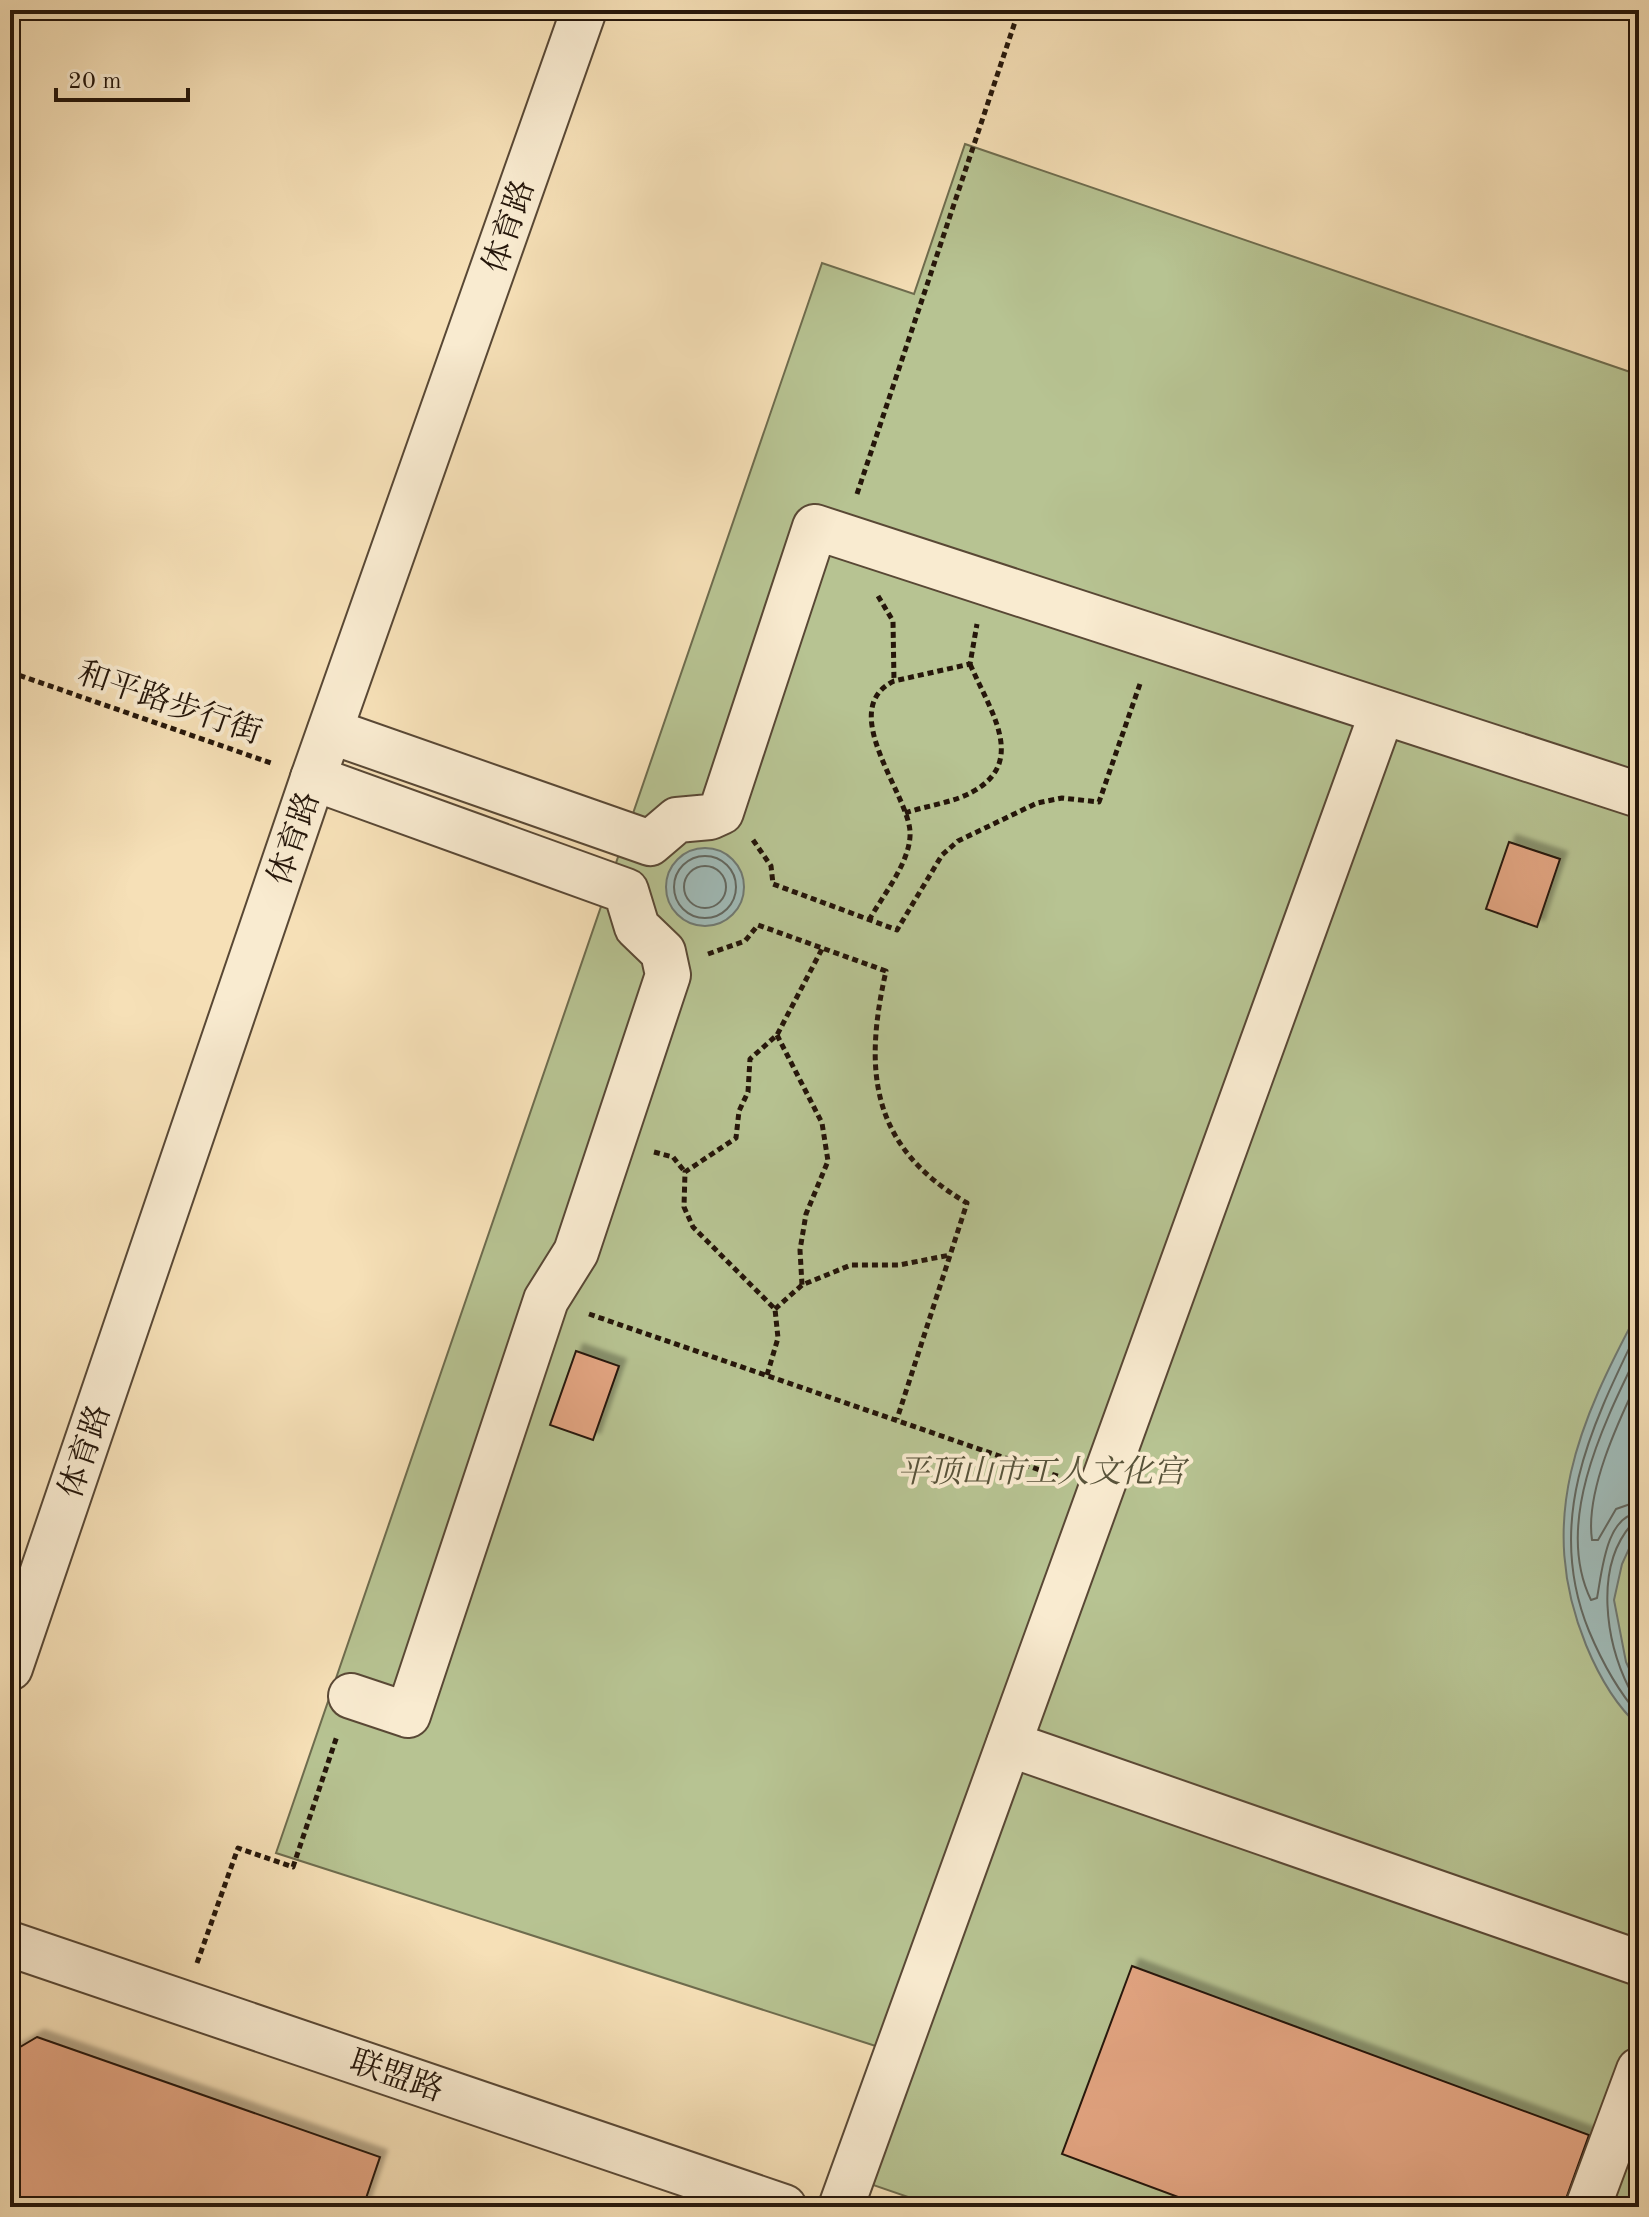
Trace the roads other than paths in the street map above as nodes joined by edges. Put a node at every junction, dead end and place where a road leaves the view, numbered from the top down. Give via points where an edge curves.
1 (584, 10) edge
2 (1382, 713) junction
3 (330, 731) junction
4 (313, 778) junction
5 (1639, 795) edge
6 (10, 1668) edge
7 (351, 1696) road end
8 (1009, 1744) junction
9 (10, 1944) edge
10 (1639, 1963) edge
11 (1639, 2070) edge
12 (784, 2207) edge
13 (841, 2207) edge
14 (1588, 2207) edge

1 - 3 street, 体育路
2 - 3 street via 815,527 721,812 677,820 650,843
2 - 5 street
2 - 8 street
3 - 4 street, 体育路
4 - 6 street, 体育路
4 - 7 street via 626,891 637,927 663,952 668,975 576,1252 546,1300 408,1715
8 - 10 street
8 - 13 street
9 - 12 street, 联盟路
11 - 14 street

